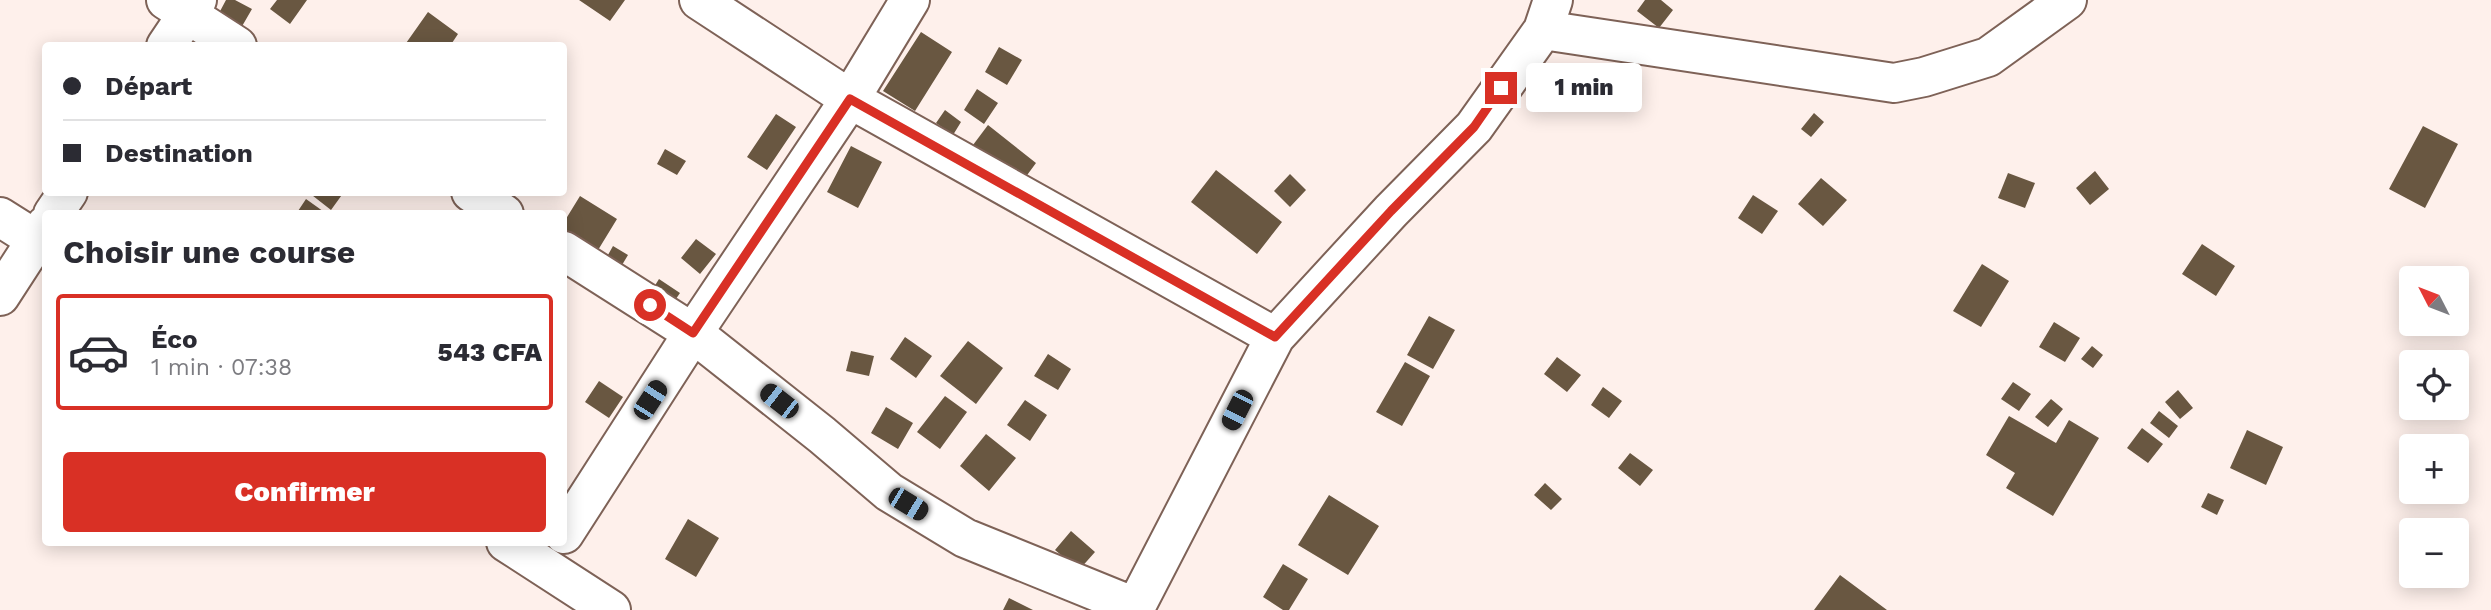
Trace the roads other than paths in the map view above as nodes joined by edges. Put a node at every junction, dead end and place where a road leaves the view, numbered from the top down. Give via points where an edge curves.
1 (699, 0) edge
2 (910, 0) edge
3 (2067, 0) edge
4 (183, 5) edge
5 (1548, 15) edge
6 (168, 42) edge
7 (232, 42) edge
8 (850, 99) junction
9 (477, 196) edge
10 (498, 210) edge
11 (0, 217) edge
12 (42, 230) edge
13 (42, 235) edge
14 (567, 253) edge
15 (0, 296) edge
16 (693, 333) junction
17 (1275, 337) junction
18 (567, 529) edge
19 (521, 546) edge
20 (550, 554) edge
21 (1135, 609) edge
22 (611, 610) edge

1 - 8 street
2 - 8 street
3 - 5 street via 1988,57 1894,83
4 - 6 street
4 - 7 street
5 - 17 street via 1474,127
8 - 16 street
8 - 17 street
9 - 10 street
11 - 12 street
13 - 15 street
14 - 16 street
16 - 18 street
16 - 21 street via 889,492 965,538
17 - 21 street
19 - 20 street
20 - 22 street

